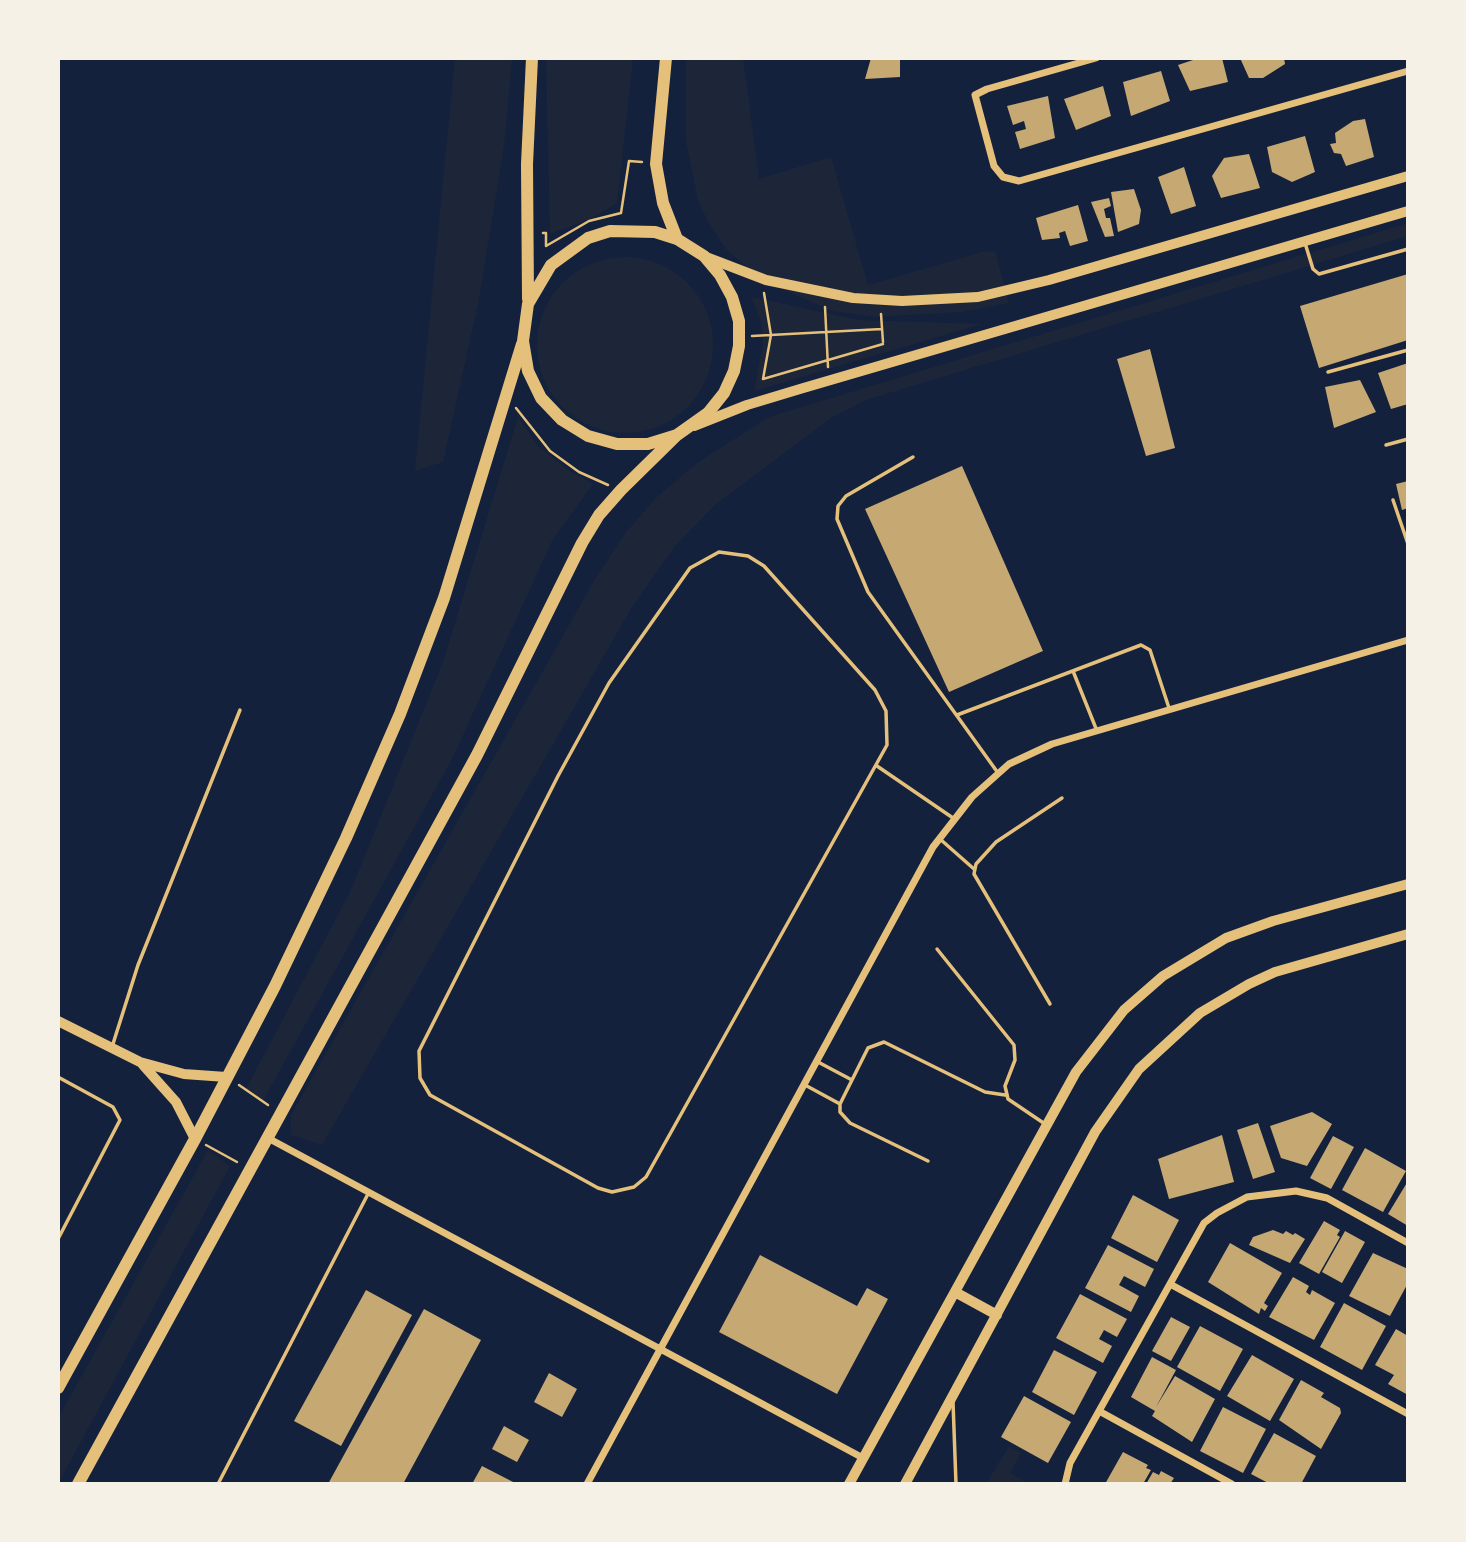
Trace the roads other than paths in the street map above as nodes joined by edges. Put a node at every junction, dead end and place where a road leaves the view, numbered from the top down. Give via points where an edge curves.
1 (532, 58) edge
2 (666, 58) edge
3 (1096, 58) edge
4 (1408, 71) edge
5 (1408, 176) edge
6 (1408, 211) edge
7 (677, 239) junction
8 (1305, 241) junction
9 (1408, 248) edge
10 (704, 256) junction
11 (528, 304) junction
12 (523, 341) junction
13 (1408, 349) edge
14 (1328, 372) dead end
15 (682, 432) junction
16 (1408, 439) edge
17 (1386, 445) dead end
18 (913, 457) dead end
19 (1393, 500) dead end
20 (1408, 544) edge
21 (1408, 640) edge
22 (1073, 671) junction
23 (240, 710) dead end
24 (1169, 710) junction
25 (957, 716) junction
26 (1097, 731) junction
27 (877, 766) junction
28 (998, 773) junction
29 (1062, 799) dead end
30 (955, 819) junction
31 (940, 839) junction
32 (974, 869) junction
33 (1408, 884) edge
34 (1408, 934) edge
35 (937, 949) dead end
36 (1050, 1004) dead end
37 (58, 1021) edge
38 (112, 1049) junction
39 (140, 1062) junction
40 (818, 1062) junction
41 (58, 1077) edge
42 (226, 1077) junction
43 (852, 1080) junction
44 (805, 1085) junction
45 (1005, 1095) junction
46 (840, 1104) junction
47 (1047, 1125) junction
48 (266, 1137) junction
49 (195, 1139) junction
50 (928, 1161) dead end
51 (370, 1191) junction
52 (58, 1239) edge
53 (1408, 1244) edge
54 (1171, 1284) junction
55 (955, 1292) junction
56 (997, 1315) junction
57 (661, 1350) junction
58 (58, 1388) edge
59 (953, 1396) junction
60 (1099, 1411) junction
61 (1408, 1414) edge
62 (863, 1458) junction
63 (78, 1484) edge
64 (218, 1484) edge
65 (587, 1484) edge
66 (849, 1484) edge
67 (905, 1484) edge
68 (956, 1484) edge
69 (1065, 1484) edge
70 (1232, 1484) edge

1 - 11 highway
2 - 7 highway via 656,164 663,203
3 - 4 street via 975,96 995,166 1003,177 1019,181
5 - 10 main road via 1011,289 937,301 879,300 788,286
6 - 8 main road
7 - 10 highway
7 - 11 highway via 633,229 588,238 551,265
8 - 9 lane via 1312,269 1319,274
8 - 15 main road via 747,405
10 - 15 highway via 732,297 739,337 734,371 724,393 708,413
11 - 12 highway
12 - 15 highway via 528,370 541,398 562,420 588,436 637,444
12 - 42 highway via 444,598 400,714 318,896
13 - 14 lane
15 - 48 highway via 599,514 478,755
16 - 17 lane
18 - 25 lane via 846,496 836,519 868,592
19 - 20 lane
21 - 24 street
22 - 24 lane via 1145,646
22 - 25 lane
22 - 26 lane
23 - 38 lane via 138,965
24 - 26 street
25 - 28 lane
26 - 28 street via 1052,744
27 - 27 lane via 640,1183 619,1192 598,1188 430,1095 418,1068 425,1038 609,683 683,576 699,561 730,552 757,560 875,690 888,722 887,745
27 - 30 lane
28 - 30 street
29 - 32 lane via 996,842
30 - 31 street
31 - 32 lane
31 - 40 street
32 - 36 lane via 977,882
33 - 47 street via 1249,929 1183,962 1143,992 1106,1029
34 - 56 street via 1275,972 1249,984 1200,1013 1157,1050 1108,1110
35 - 45 lane via 1014,1045 1015,1060
37 - 38 street
38 - 39 street
39 - 42 street via 184,1074
39 - 49 street via 172,1096
40 - 43 lane
40 - 44 street
41 - 52 lane via 113,1107 120,1120
42 - 49 highway
43 - 45 lane via 868,1048 884,1042 985,1092
43 - 46 lane
44 - 46 lane
44 - 57 street
45 - 47 lane
46 - 50 lane via 850,1123
47 - 55 street
48 - 51 street
48 - 63 highway
49 - 58 highway
51 - 57 street
51 - 64 lane
53 - 54 street via 1327,1198 1296,1191 1264,1192 1231,1203 1204,1223
54 - 60 street
54 - 61 street
55 - 56 street
55 - 62 street
56 - 59 street
57 - 62 street
57 - 65 street
59 - 67 street
59 - 68 lane
60 - 69 street via 1070,1463
60 - 70 street
62 - 66 street

